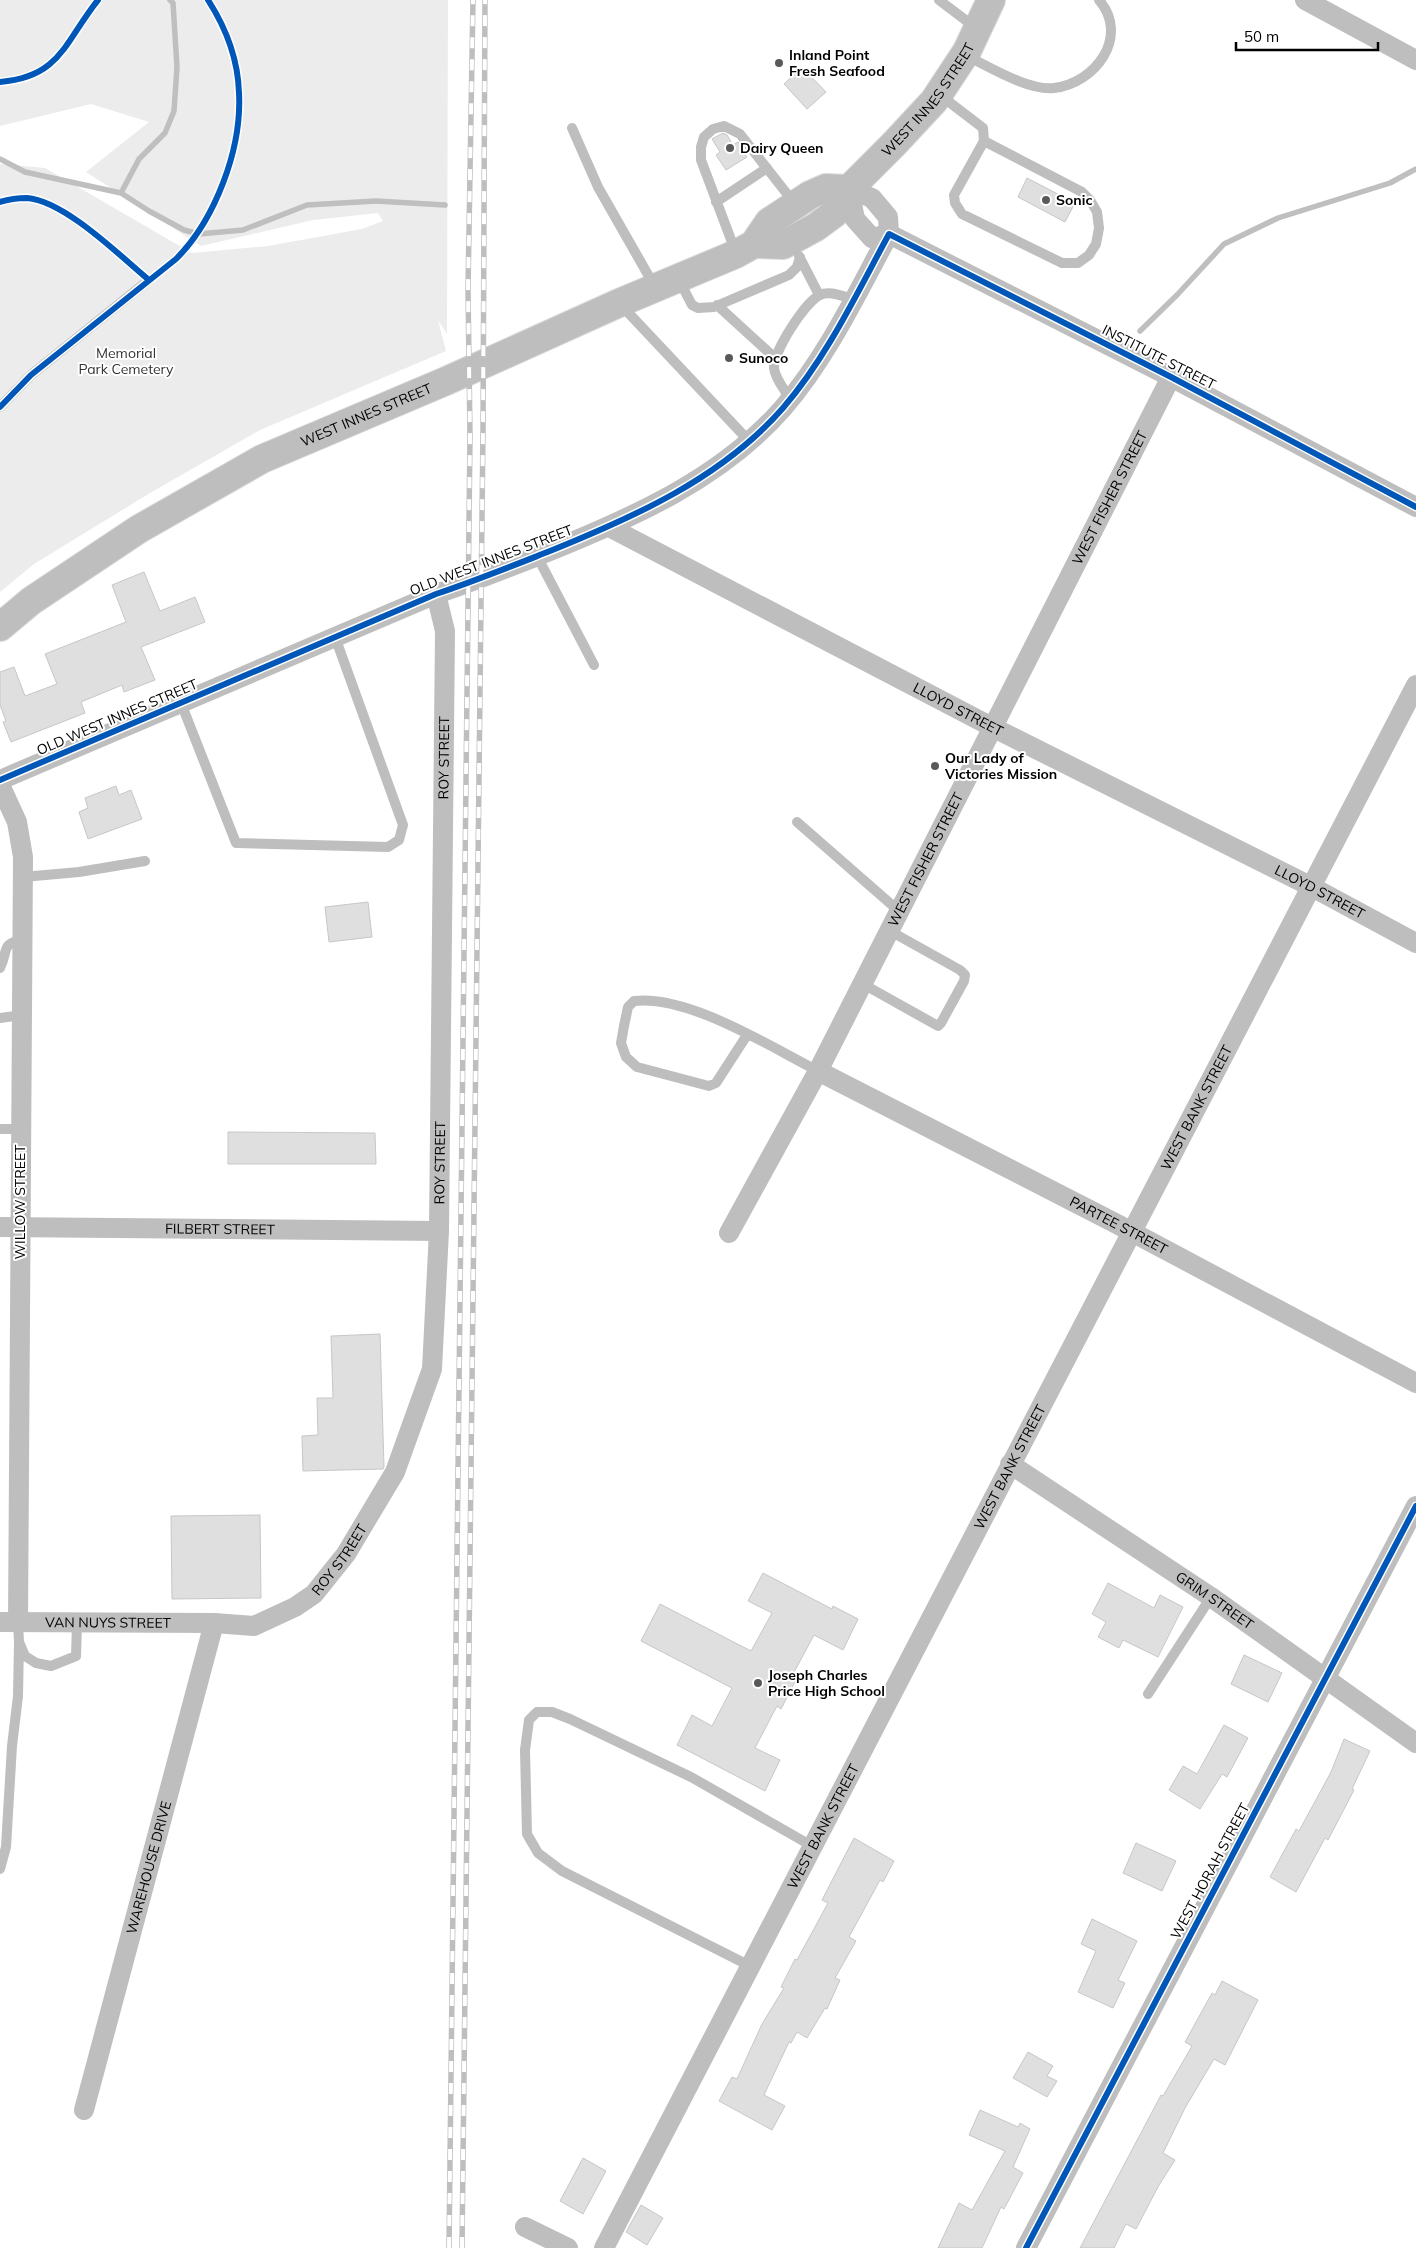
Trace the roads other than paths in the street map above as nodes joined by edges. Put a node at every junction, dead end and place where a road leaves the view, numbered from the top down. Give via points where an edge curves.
1 (940, 0) edge
2 (991, 0) edge
3 (1099, 0) edge
4 (1306, 1) edge
5 (977, 28) junction
6 (964, 55) junction
7 (1416, 60) edge
8 (938, 94) junction
9 (572, 128) dead end
10 (984, 141) junction
11 (767, 168) junction
12 (849, 189) junction
13 (716, 202) junction
14 (796, 204) junction
15 (889, 234) junction
16 (745, 249) junction
17 (796, 249) junction
18 (149, 280) dead end
19 (667, 283) junction
20 (819, 295) junction
21 (854, 299) junction
22 (619, 302) junction
23 (717, 306) junction
24 (775, 358) junction
25 (1171, 377) junction
26 (790, 399) junction
27 (0, 407) edge
28 (749, 441) junction
29 (1416, 507) edge
30 (608, 527) junction
31 (537, 556) junction
32 (436, 594) junction
33 (0, 627) edge
34 (335, 637) junction
35 (594, 665) dead end
36 (1416, 685) edge
37 (182, 703) junction
38 (994, 728) junction
39 (0, 780) edge
40 (0, 785) edge
41 (797, 822) dead end
42 (146, 861) dead end
43 (23, 877) junction
44 (1312, 887) junction
45 (900, 912) junction
46 (890, 931) junction
47 (22, 939) junction
48 (1416, 943) edge
49 (0, 968) edge
50 (863, 984) junction
51 (22, 1015) junction
52 (0, 1018) edge
53 (747, 1035) junction
54 (818, 1071) junction
55 (0, 1129) edge
56 (21, 1129) junction
57 (0, 1227) edge
58 (20, 1227) junction
59 (439, 1231) junction
60 (1131, 1231) junction
61 (729, 1233) dead end
62 (1416, 1383) edge
63 (1010, 1464) junction
64 (1416, 1506) edge
65 (1210, 1597) junction
66 (9, 1622) edge
67 (214, 1623) junction
68 (77, 1624) junction
69 (19, 1642) junction
70 (1326, 1679) junction
71 (1148, 1694) dead end
72 (1416, 1743) edge
73 (812, 1846) junction
74 (0, 1868) edge
75 (750, 1966) junction
76 (84, 2110) dead end
77 (526, 2226) dead end
78 (568, 2248) edge
79 (604, 2248) edge
80 (1026, 2248) edge

1 - 5 lane
2 - 5 main road, WEST INNES STREET
3 - 6 lane via 1107,10 1111,30 1107,51 1094,71 1076,81 1054,88 1036,86
4 - 7 street
5 - 6 main road, WEST INNES STREET
6 - 8 main road, WEST INNES STREET
8 - 10 lane via 983,128
8 - 12 main road, WEST INNES STREET
9 - 19 lane via 598,187
10 - 10 lane via 954,195 962,214 1062,263 1078,263 1089,255 1096,244 1099,228 1097,212 1082,192
11 - 13 lane
11 - 13 lane via 740,134 724,126 713,129 704,137 700,147 701,160
11 - 14 lane
12 - 14 main road via 826,188
12 - 15 street, INSTITUTE STREET via 855,219 872,238
12 - 17 main road, WEST INNES STREET via 835,213
13 - 16 lane
14 - 16 main road via 769,222
15 - 21 street, OLD WEST INNES STREET
15 - 25 street, INSTITUTE STREET
16 - 17 main road, WEST INNES STREET via 783,245
16 - 19 main road, WEST INNES STREET
17 - 20 lane
17 - 23 lane via 798,267 789,275
18 - 27 lane via 31,375
19 - 22 main road, WEST INNES STREET
19 - 23 lane via 692,305 703,309
20 - 21 lane
20 - 24 lane via 799,317
21 - 26 street, OLD WEST INNES STREET via 819,360
22 - 28 lane
22 - 33 main road, WEST INNES STREET via 262,459 138,529 31,601
23 - 24 lane
24 - 26 lane via 776,376
25 - 29 street, INSTITUTE STREET
25 - 38 street, WEST FISHER STREET
26 - 28 street, OLD WEST INNES STREET
28 - 30 street, OLD WEST INNES STREET via 731,458 691,484
30 - 31 street, OLD WEST INNES STREET
30 - 38 street, LLOYD STREET
31 - 32 street, OLD WEST INNES STREET
31 - 35 lane
32 - 34 street, OLD WEST INNES STREET
32 - 59 street, ROY STREET via 445,630
34 - 37 street, OLD WEST INNES STREET
34 - 37 lane via 403,825 399,840 388,847 236,843
36 - 44 street, WEST BANK STREET
37 - 39 street, OLD WEST INNES STREET
38 - 44 street, LLOYD STREET
38 - 45 street, WEST FISHER STREET
40 - 43 street, WILLOW STREET via 16,822 23,857
41 - 45 lane
42 - 43 lane
43 - 47 street, WILLOW STREET
44 - 48 street, LLOYD STREET
44 - 60 street, WEST BANK STREET
45 - 46 street, WEST FISHER STREET
46 - 50 street, WEST FISHER STREET
46 - 50 lane via 960,970 965,974 964,981 938,1026
47 - 49 lane via 4,946
47 - 51 street, WILLOW STREET
50 - 54 street, WEST FISHER STREET
51 - 52 lane
51 - 56 street, WILLOW STREET
53 - 53 lane via 676,1005 648,999 634,1001 628,1007 621,1043 626,1057 637,1067 709,1086 716,1083
53 - 54 lane
54 - 60 street, PARTEE STREET
54 - 61 street, WEST FISHER STREET
55 - 56 lane
56 - 58 street, WILLOW STREET
57 - 58 street, FILBERT STREET
58 - 59 street, FILBERT STREET
58 - 66 street, WILLOW STREET
59 - 67 street, ROY STREET via 432,1369 395,1472 346,1554 314,1594 295,1607 254,1626
60 - 62 street, PARTEE STREET
60 - 63 street, WEST BANK STREET
63 - 65 street, GRIM STREET
63 - 73 street, WEST BANK STREET
64 - 70 street, WEST HORAH STREET
65 - 70 street, GRIM STREET
65 - 71 lane
66 - 68 street, VAN NUYS STREET
66 - 69 lane
67 - 68 street, VAN NUYS STREET
67 - 76 street, WAREHOUSE DRIVE
68 - 69 lane via 76,1656 65,1662 51,1666 36,1663 25,1656
69 - 74 lane via 6,1847
70 - 72 street, GRIM STREET
70 - 80 street, WEST HORAH STREET
73 - 75 street, WEST BANK STREET
73 - 75 lane via 636,1749 552,1712 537,1712 529,1720 525,1750 527,1834 538,1853 562,1872
75 - 79 street, WEST BANK STREET
77 - 78 street

